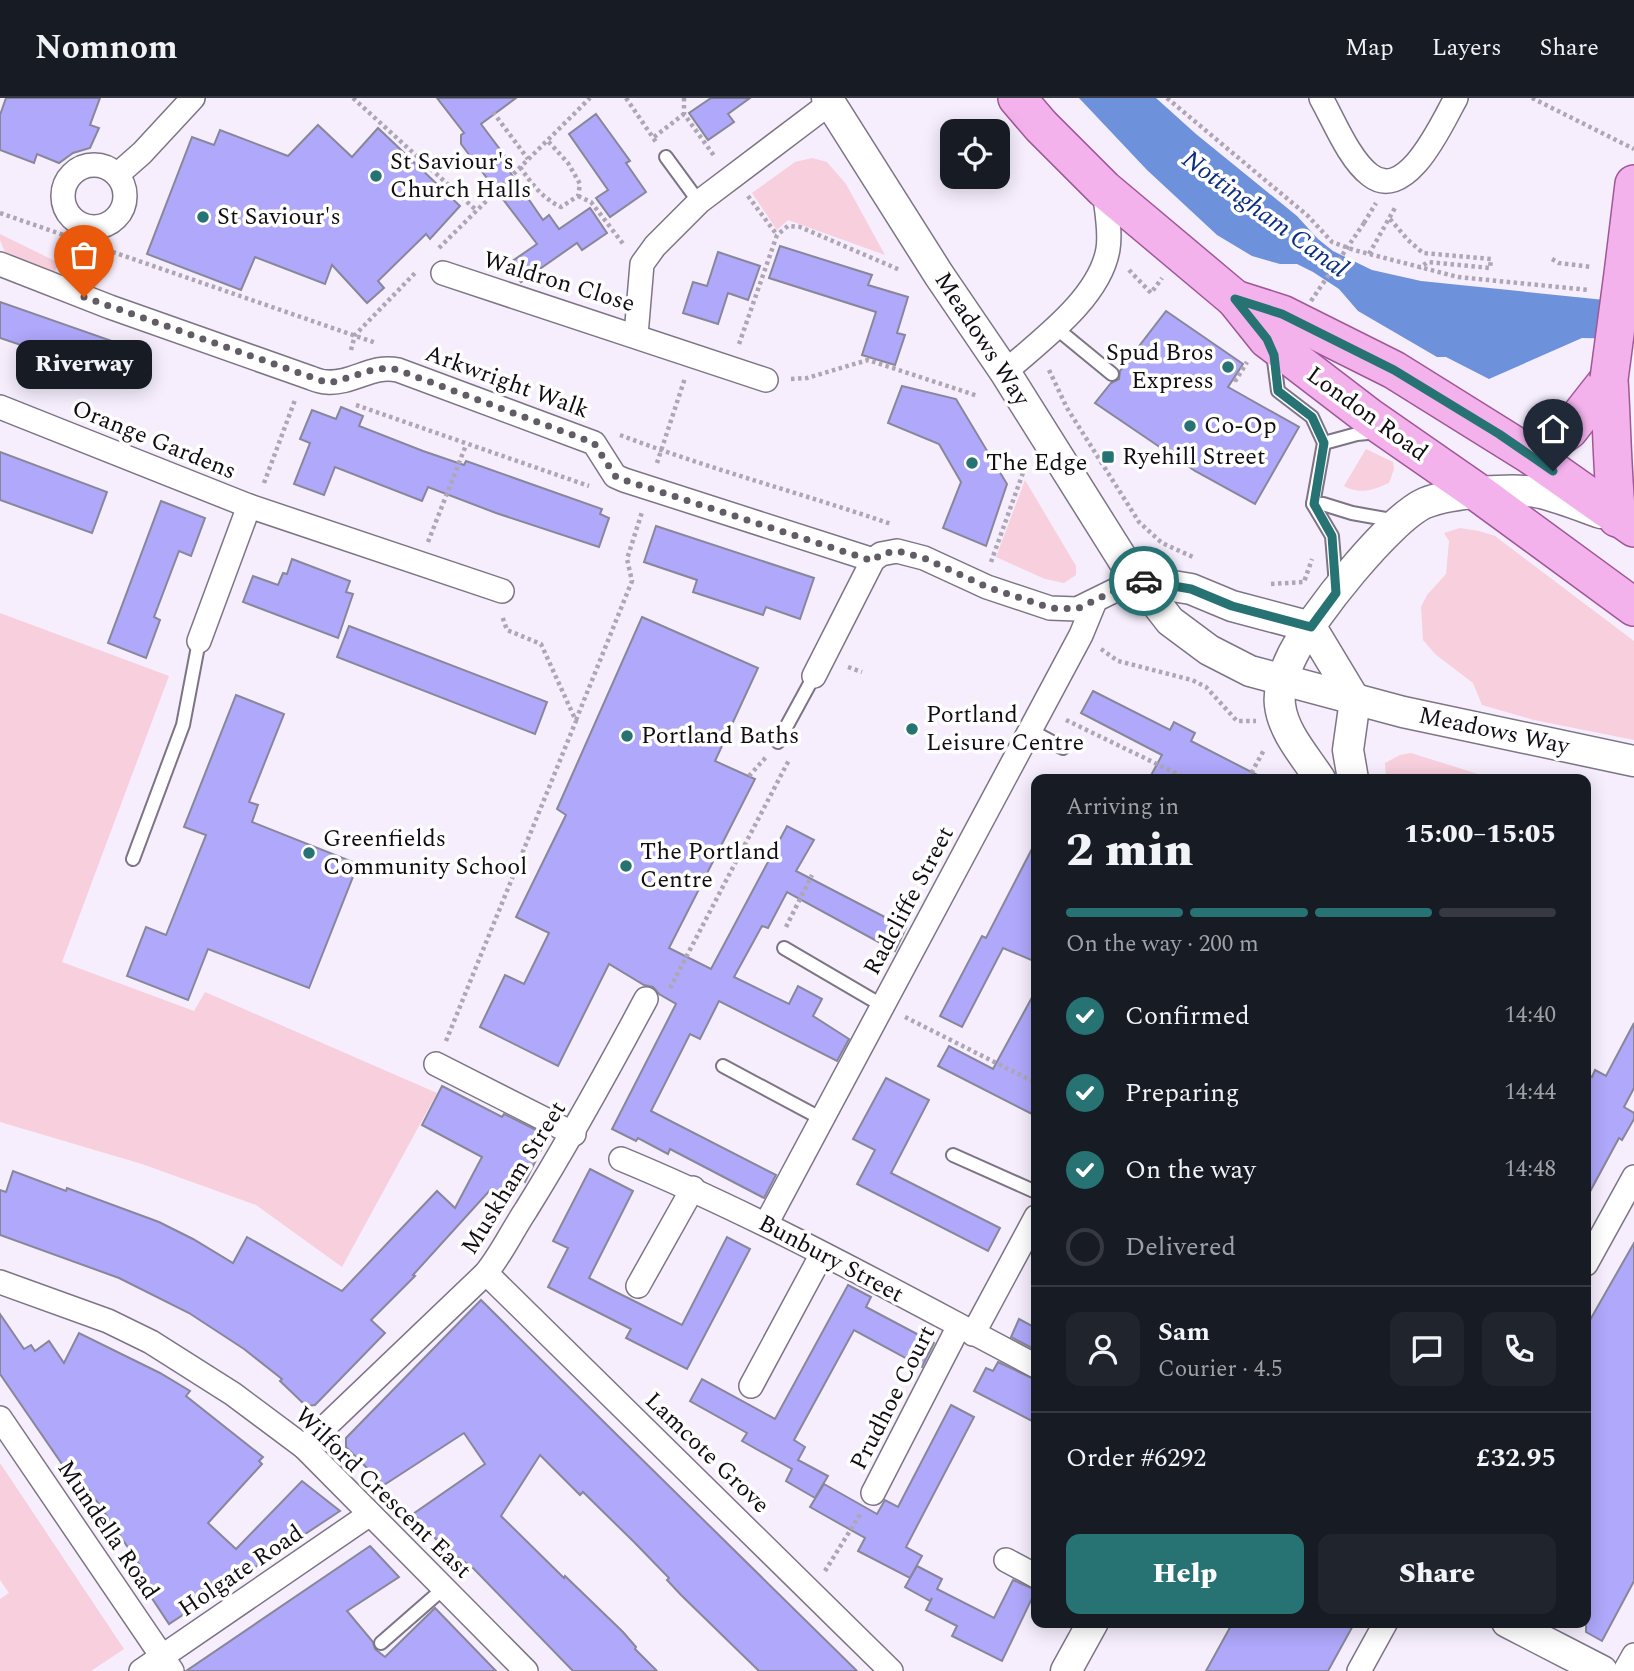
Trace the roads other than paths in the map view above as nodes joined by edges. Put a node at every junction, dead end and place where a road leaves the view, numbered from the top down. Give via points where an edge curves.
1 (193, 98) edge
2 (1017, 98) edge
3 (1321, 98) edge
4 (1456, 98) edge
5 (828, 101) edge
6 (666, 157) road end
7 (117, 175) dead end
8 (1634, 184) edge
9 (1104, 190) junction
10 (699, 202) junction
11 (0, 264) edge
12 (431, 266) road end
13 (1235, 299) junction
14 (1062, 333) junction
15 (636, 335) junction
16 (1258, 349) junction
17 (1005, 372) junction
18 (1112, 374) dead end
19 (1609, 379) junction
20 (766, 380) road end
21 (0, 408) edge
22 (1392, 433) junction
23 (1324, 443) junction
24 (1532, 456) junction
25 (1477, 492) junction
26 (252, 507) junction
27 (1321, 513) junction
28 (1398, 521) junction
29 (1626, 523) edge
30 (873, 561) junction
31 (1136, 580) junction
32 (502, 591) road end
33 (1336, 593) junction
34 (1095, 601) junction
35 (1634, 607) edge
36 (1311, 627) junction
37 (200, 641) joint
38 (814, 676) joint
39 (1283, 680) junction
40 (1354, 700) junction
41 (1030, 730) junction
42 (778, 742) dead end
43 (1063, 748) dead end
44 (1634, 761) edge
45 (1315, 774) edge
46 (1352, 774) edge
47 (133, 859) dead end
48 (783, 948) road end
49 (646, 999) road end
50 (883, 1006) junction
51 (436, 1064) road end
52 (723, 1066) dead end
53 (822, 1119) junction
54 (573, 1134) junction
55 (953, 1155) dead end
56 (621, 1159) dead end
57 (1634, 1177) edge
58 (693, 1188) junction
59 (1031, 1190) edge
60 (766, 1224) junction
61 (1031, 1225) edge
62 (822, 1254) junction
63 (1591, 1255) edge
64 (486, 1273) junction
65 (0, 1282) edge
66 (638, 1286) dead end
67 (966, 1330) junction
68 (1031, 1363) edge
69 (751, 1386) dead end
70 (0, 1418) edge
71 (303, 1447) junction
72 (873, 1493) road end
73 (370, 1514) junction
74 (1006, 1560) dead end
75 (1031, 1573) edge
76 (444, 1588) junction
77 (1090, 1628) edge
78 (1383, 1628) edge
79 (1519, 1628) edge
80 (381, 1643) dead end
81 (1634, 1655) edge
82 (167, 1664) edge
83 (141, 1671) edge
84 (526, 1671) edge
85 (891, 1671) edge
86 (1066, 1671) edge
87 (1359, 1671) edge
88 (1601, 1671) edge
89 (1625, 1671) edge

1 - 7 street
2 - 9 main road, London Road
3 - 4 street via 1357,160 1380,180 1414,167
5 - 10 street, Waldron Close
5 - 17 street, Meadows Way
6 - 10 lane
8 - 19 main road, bridge via 1610,282
9 - 13 main road, London Road
9 - 14 street via 1108,250 1101,271
10 - 15 street, Waldron Close via 642,264
11 - 30 street, Arkwright Walk via 328,383 385,367 398,370 594,443 615,476
12 - 15 street, Waldron Close
13 - 16 main road, London Road
13 - 24 main road, London Road via 1282,314 1394,370
14 - 17 street
14 - 18 lane
15 - 20 street
16 - 22 main road, London Road
16 - 23 lane via 1274,355 1278,391 1312,417
17 - 31 street, Meadows Way
19 - 24 main road via 1569,430
19 - 29 main road via 1612,462
21 - 26 street, Orange Gardens
22 - 23 lane via 1357,434
22 - 25 main road, London Road
23 - 27 lane
24 - 29 main road, London Road
25 - 28 street via 1424,504
25 - 29 street via 1539,492
25 - 35 main road, London Road
26 - 32 street, Orange Gardens
26 - 37 street, Orange Gardens
27 - 28 lane
27 - 33 lane via 1332,536
28 - 33 street
30 - 34 street via 897,551 924,558 987,587 1051,608 1077,609
30 - 38 street
31 - 34 street
31 - 36 street via 1191,589 1232,606
31 - 39 street, Meadows Way via 1170,621 1204,647 1250,671
33 - 36 street
34 - 41 street, Radcliffe Street
36 - 39 street
36 - 40 street
37 - 47 lane via 183,725
38 - 42 lane
39 - 40 street, Meadows Way
39 - 45 street via 1275,735
40 - 44 street, Meadows Way
40 - 46 street via 1348,750
41 - 43 lane
41 - 50 street, Radcliffe Street
48 - 50 lane
49 - 54 street, Muskham Street
50 - 53 street, Radcliffe Street
51 - 54 street
52 - 53 lane
53 - 60 street, Radcliffe Street
54 - 64 street, Muskham Street
55 - 59 lane
56 - 58 street, Bunbury Street
57 - 63 street
58 - 60 street, Bunbury Street
58 - 66 street
60 - 62 street, Bunbury Street
61 - 67 street, Prudhoe Court
62 - 67 street, Bunbury Street
62 - 69 street
64 - 71 street, Muskham Street
64 - 85 street, Lamcote Grove
65 - 71 street, Wilford Crescent East via 108,1321 151,1342 213,1379
67 - 68 street, Bunbury Street
67 - 72 street, Prudhoe Court
70 - 82 street, Mundella Road
71 - 73 street, Wilford Crescent East
73 - 76 street, Wilford Crescent East
73 - 82 street, Holgate Road
74 - 75 street
76 - 80 lane
76 - 84 street, Wilford Crescent East
77 - 86 street
78 - 87 street
79 - 88 street
81 - 89 street
82 - 83 street, Holgate Road

